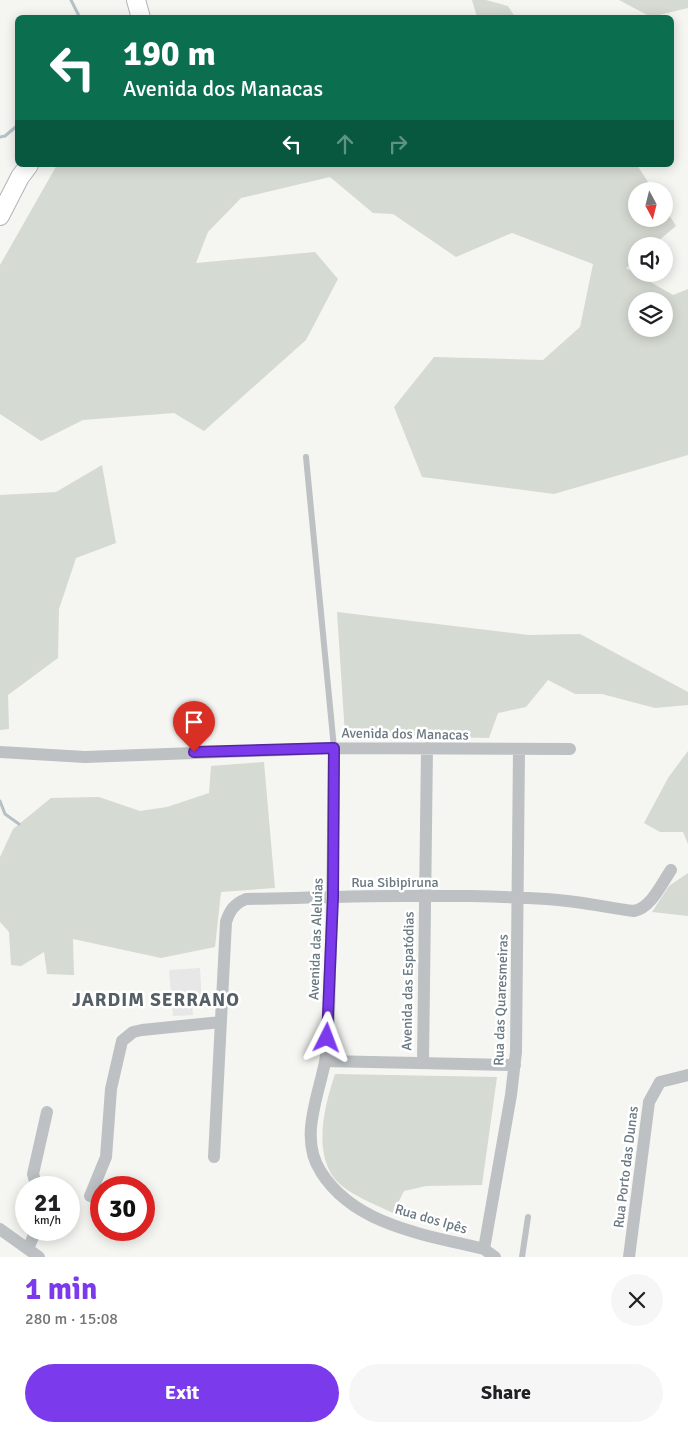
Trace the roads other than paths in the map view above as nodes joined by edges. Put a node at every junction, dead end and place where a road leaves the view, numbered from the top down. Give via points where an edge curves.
1 (136, 0) edge
2 (140, 15) edge
3 (28, 167) edge
4 (0, 216) edge
5 (306, 457) dead end
6 (334, 748) junction
7 (427, 748) junction
8 (570, 749) dead end
9 (519, 750) junction
10 (0, 752) edge
11 (671, 870) dead end
12 (333, 897) junction
13 (424, 898) junction
14 (519, 898) junction
15 (221, 1022) junction
16 (325, 1061) junction
17 (423, 1064) junction
18 (515, 1065) junction
19 (688, 1075) edge
20 (47, 1112) dead end
21 (214, 1157) dead end
22 (34, 1176) edge
23 (98, 1176) edge
24 (528, 1217) dead end
25 (0, 1229) edge
26 (31, 1241) edge
27 (28, 1249) junction
28 (484, 1249) junction
29 (39, 1257) edge
30 (495, 1257) edge
31 (522, 1257) edge
32 (629, 1257) edge

1 - 2 main road
3 - 4 main road
5 - 6 lane
6 - 7 street, Avenida dos Manacas
6 - 10 street, Avenida dos Manacas via 85,757
6 - 12 street, Avenida das Aleluias
7 - 9 street, Avenida dos Manacas
7 - 13 street, Avenida das Espatódias
8 - 9 street, Avenida dos Manacas
9 - 14 street, Rua das Quaresmeiras
11 - 14 street, Rua Sibipiruna via 639,910
12 - 13 street, Rua Sibipiruna
12 - 15 street, Rua Sibipiruna via 246,899 234,906 226,922
12 - 16 street, Avenida das Aleluias
13 - 14 street, Rua Sibipiruna
13 - 17 street, Avenida das Espatódias
14 - 18 street, Rua das Quaresmeiras
15 - 21 street, Rua Sibipiruna
15 - 23 street via 142,1030 133,1032 122,1041 111,1089 106,1157
16 - 17 street
16 - 28 street, Rua dos Ipês via 313,1111 312,1138 313,1154 332,1187 359,1210 398,1228
17 - 18 street
18 - 28 street, Rua das Quaresmeiras
19 - 32 street, Rua Porto das Dunas via 660,1082 649,1102
20 - 22 street
24 - 31 lane
25 - 27 street
26 - 27 street
27 - 29 street
28 - 30 street

